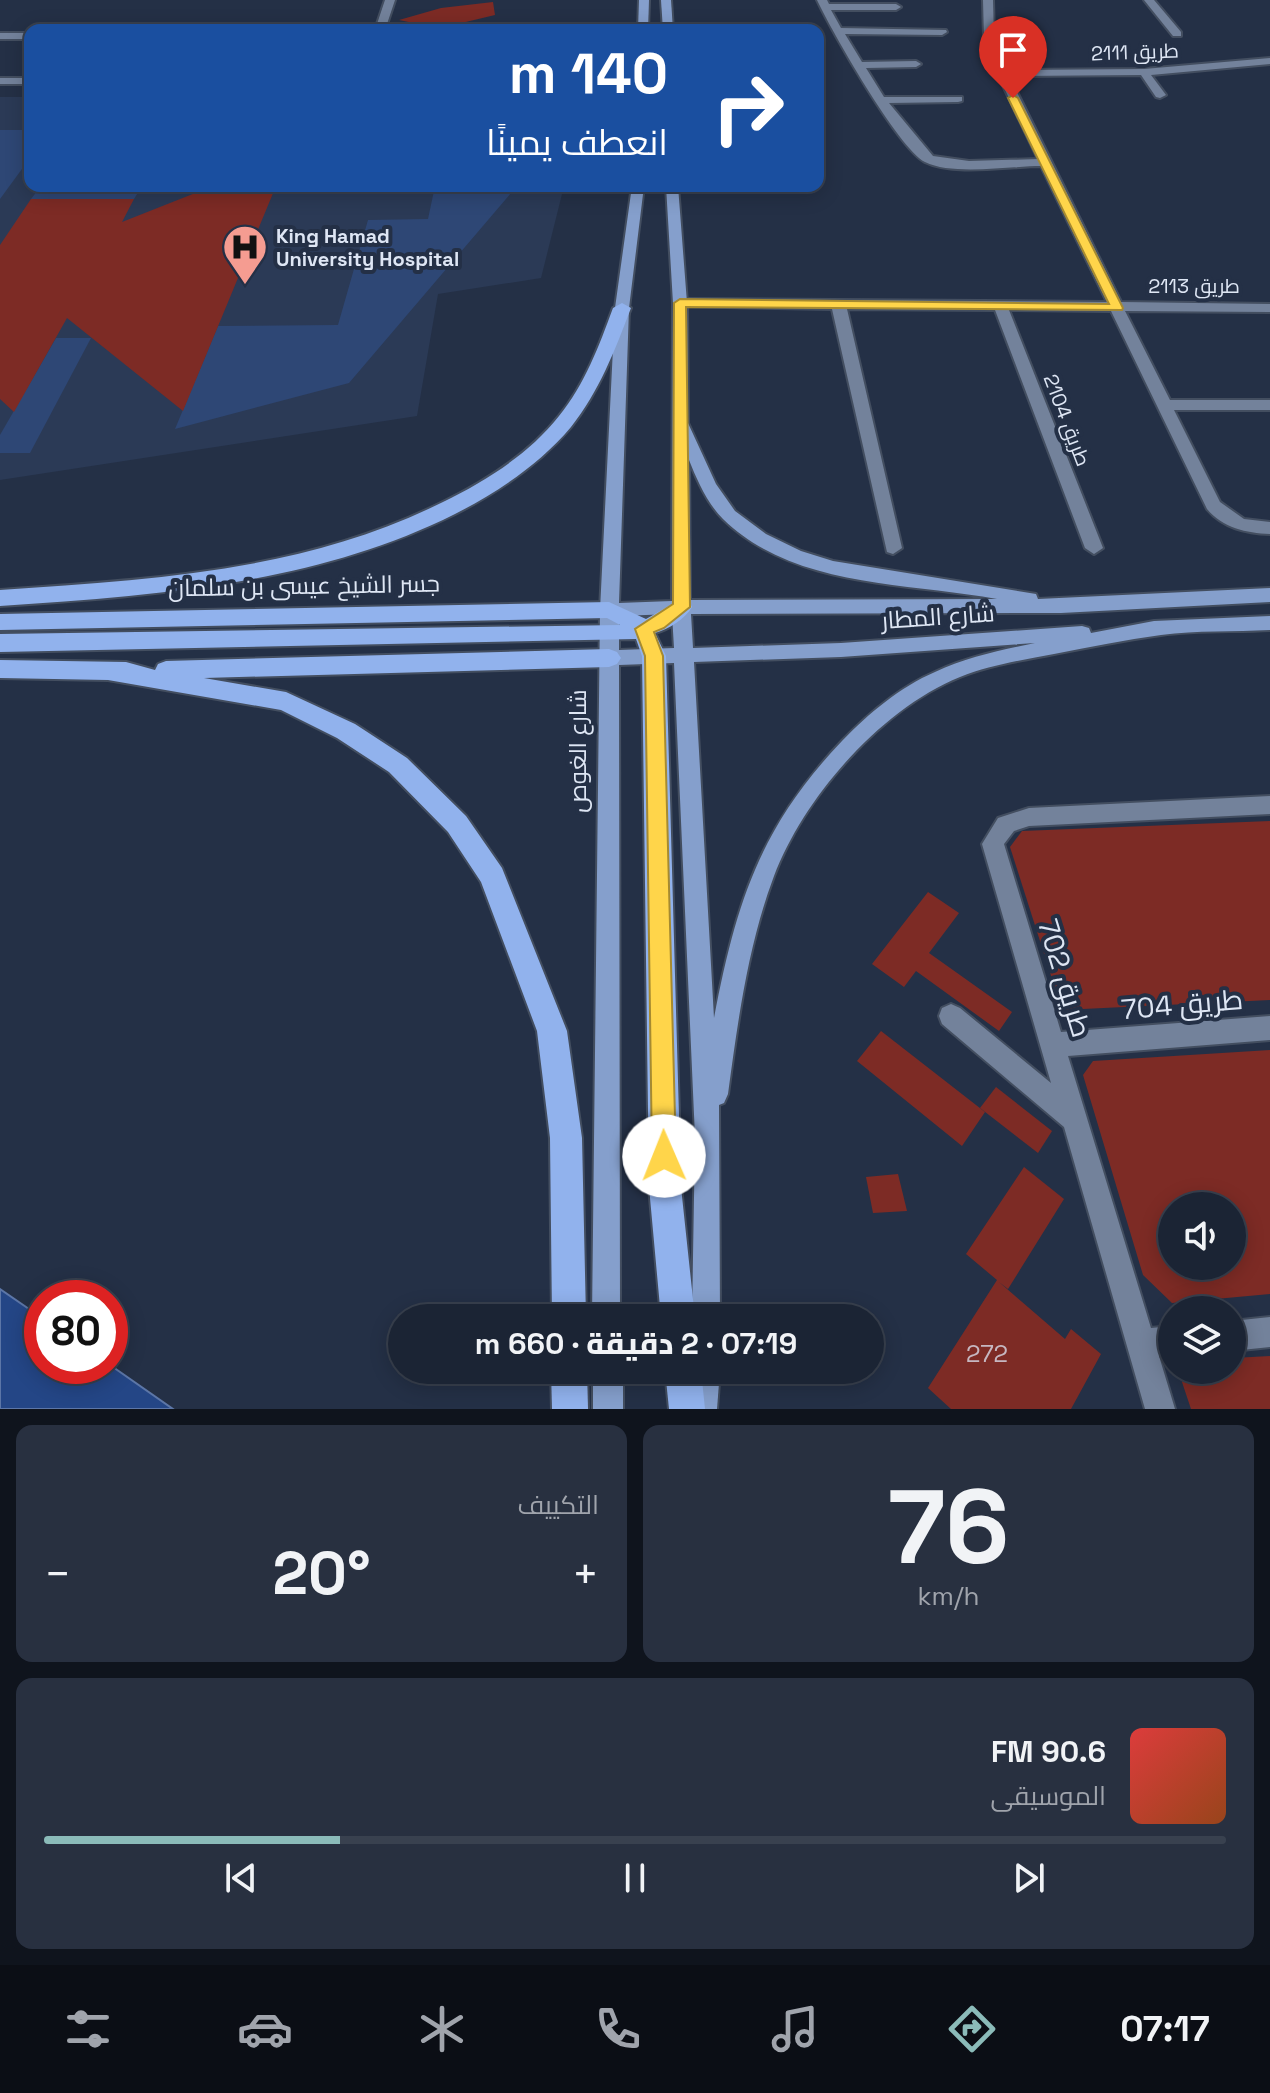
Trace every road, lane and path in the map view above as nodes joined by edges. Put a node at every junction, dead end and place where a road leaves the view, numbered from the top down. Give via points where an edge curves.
1 (390, 0) edge
2 (644, 0) edge
3 (666, 0) edge
4 (988, 0) edge
5 (1149, 0) edge
6 (823, 4) edge
7 (896, 7) dead end
8 (644, 16) junction
9 (382, 24) edge
10 (639, 24) edge
11 (643, 24) edge
12 (668, 24) edge
13 (838, 31) junction
14 (942, 32) dead end
15 (1177, 34) dead end
16 (0, 36) edge
17 (24, 36) edge
18 (1270, 61) edge
19 (916, 64) dead end
20 (859, 65) junction
21 (0, 70) edge
22 (24, 70) edge
23 (1144, 72) junction
24 (1002, 73) junction
25 (0, 81) edge
26 (24, 81) edge
27 (1160, 95) dead end
28 (958, 99) dead end
29 (882, 100) junction
30 (1047, 162) junction
31 (637, 192) edge
32 (664, 192) edge
33 (672, 192) edge
34 (673, 233) junction
35 (680, 303) junction
36 (839, 306) junction
37 (1001, 307) junction
38 (622, 308) junction
39 (1117, 308) junction
40 (1270, 308) edge
41 (1163, 405) junction
42 (1270, 405) edge
43 (679, 418) junction
44 (1270, 528) edge
45 (893, 548) dead end
46 (1094, 548) dead end
47 (1270, 595) edge
48 (0, 598) edge
49 (1061, 606) junction
50 (681, 607) junction
51 (609, 610) junction
52 (0, 622) edge
53 (1270, 623) edge
54 (1167, 627) junction
55 (644, 629) junction
56 (0, 643) edge
57 (609, 646) junction
58 (684, 655) junction
59 (654, 656) junction
60 (0, 669) edge
61 (109, 671) junction
62 (1270, 805) edge
63 (951, 1016) dead end
64 (1270, 1028) edge
65 (1052, 1045) junction
66 (1073, 1118) junction
67 (708, 1137) junction
68 (569, 1304) edge
69 (606, 1304) edge
70 (677, 1304) edge
71 (706, 1304) edge
72 (1270, 1332) edge
73 (1246, 1335) edge
74 (1158, 1342) edge
75 (1140, 1343) junction
76 (569, 1384) edge
77 (608, 1384) edge
78 (684, 1384) edge
79 (704, 1384) edge
80 (570, 1409) edge
81 (608, 1409) edge
82 (687, 1409) edge
83 (702, 1409) edge
84 (1158, 1409) edge

1 - 9 street
2 - 8 main road
3 - 12 main road
4 - 24 street via 989,38
5 - 15 street
6 - 7 street
6 - 13 street
8 - 10 main road
8 - 11 main road
13 - 14 street
13 - 20 street
16 - 17 street
18 - 23 street, طريق 2111
19 - 20 street
20 - 29 street
21 - 22 street
23 - 24 street, طريق 2111
23 - 27 street
24 - 30 street
25 - 26 street
28 - 29 street
29 - 30 street via 931,160
30 - 39 street
31 - 38 main road, شارع الغوص
32 - 34 main road via 666,221
33 - 34 main road
34 - 35 main road
35 - 36 street
35 - 43 main road
36 - 37 street
36 - 45 street
37 - 39 street
37 - 46 street, طريق 2104
38 - 48 highway via 598,373 554,435 496,482 423,524 300,566 179,585
38 - 51 main road, شارع الغوص
39 - 40 street, طريق 2113
39 - 41 street
41 - 42 street
41 - 44 street via 1213,505 1230,521
43 - 49 main road via 727,513 757,538 869,576 1001,592
43 - 50 main road
47 - 49 main road, شارع المطار
49 - 50 main road, شارع المطار
50 - 51 main road, شارع المطار
50 - 55 highway
50 - 58 main road
51 - 52 highway, جسر الشيخ عيسى بن سلمان
51 - 55 highway
51 - 57 main road, شارع الغوص
53 - 54 main road, شارع المطار
54 - 58 main road, شارع المطار via 841,650
54 - 67 main road via 969,666 925,686 879,717 846,751 796,809 769,861 727,1008
55 - 57 highway
55 - 59 highway
56 - 57 highway
57 - 59 main road, شارع المطار
57 - 61 highway
57 - 69 main road, شارع الغوص
58 - 59 main road, شارع المطار
58 - 67 main road
59 - 70 highway via 665,1187
60 - 61 highway
61 - 68 highway via 286,701 398,765 457,824 492,876 552,1031 566,1138
62 - 65 street, طريق 702 via 1029,817 998,829 993,844 996,860
63 - 66 street
64 - 65 street, طريق 704
65 - 66 street, طريق 702
66 - 75 street, طريق 702
67 - 71 main road
72 - 73 street
74 - 75 street
75 - 84 street, طريق 702
76 - 80 highway
77 - 81 main road
78 - 82 highway
79 - 83 main road

